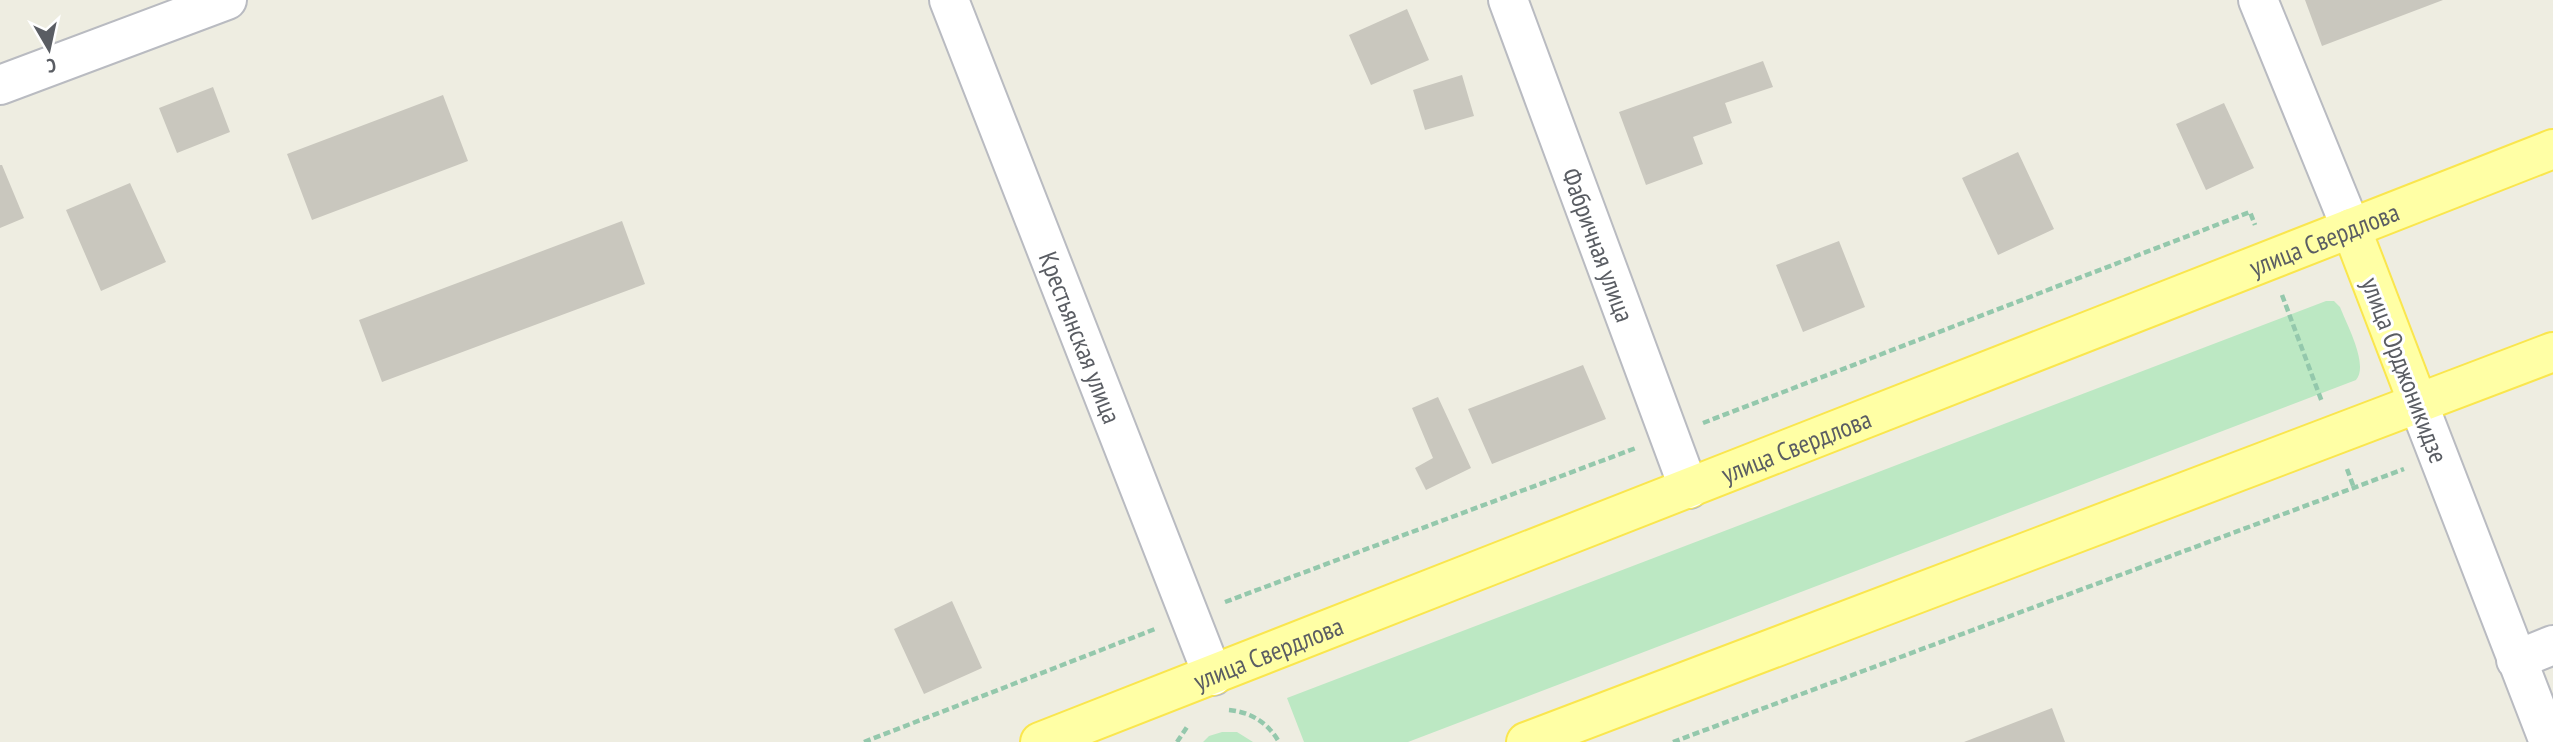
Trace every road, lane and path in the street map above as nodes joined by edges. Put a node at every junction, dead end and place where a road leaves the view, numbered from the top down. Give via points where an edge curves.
1 (227, 0) edge
2 (949, 0) edge
3 (1508, 0) edge
4 (2258, 0) edge
5 (0, 85) edge
6 (2553, 149) edge
7 (2351, 228) junction
8 (2553, 352) edge
9 (2418, 404) junction
10 (2438, 457) junction
11 (1689, 489) junction
12 (2553, 645) edge
13 (2516, 660) junction
14 (1218, 693) junction
15 (1190, 725) dead end
16 (1040, 742) edge
17 (1177, 742) edge
18 (1279, 742) edge
19 (1526, 742) edge
20 (1674, 742) edge
21 (2549, 742) edge

1 - 5 street
2 - 14 street, Крестьянская улица
3 - 11 street, Фабричная улица
4 - 7 street, улица Орджоникидзе
6 - 7 main road, улица Свердлова
7 - 9 main road, улица Орджоникидзе
7 - 11 main road, улица Свердлова
8 - 9 main road
9 - 10 street, улица Орджоникидзе
9 - 19 main road
10 - 13 street, улица Орджоникидзе
10 - 20 path
11 - 14 main road, улица Свердлова
12 - 13 street
13 - 21 street, улица Орджоникидзе
14 - 16 main road, улица Свердлова
14 - 18 path via 1233,710 1251,714 1266,725
15 - 17 path

